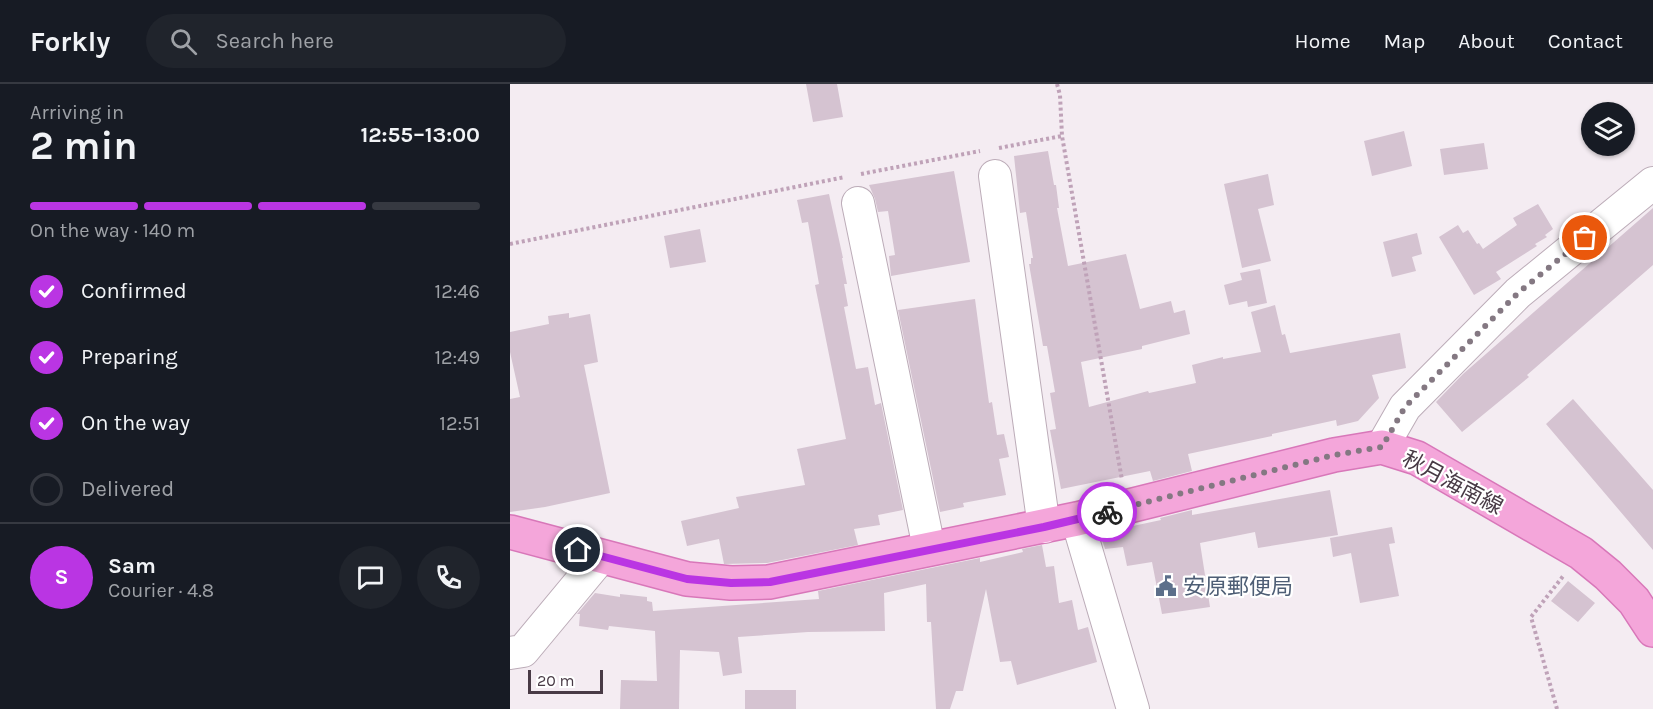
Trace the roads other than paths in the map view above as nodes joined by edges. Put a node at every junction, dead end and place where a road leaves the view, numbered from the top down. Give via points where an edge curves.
1 (989, 159) road end
2 (1653, 183) edge
3 (858, 202) dead end
4 (1382, 447) junction
5 (1077, 519) junction
6 (1044, 527) junction
7 (510, 532) edge
8 (929, 548) junction
9 (601, 557) junction
10 (1653, 630) edge
11 (510, 653) edge
12 (1133, 709) edge

1 - 6 street
2 - 4 street via 1518,293 1405,407
3 - 8 street
4 - 5 main road, 秋月海南線 via 1334,455
4 - 10 main road, 秋月海南線 via 1417,458 1581,553 1634,601
5 - 6 main road, 秋月海南線
5 - 12 street
6 - 8 main road, 秋月海南線
7 - 9 main road, 秋月海南線
8 - 9 main road, 秋月海南線 via 770,582 687,579
9 - 11 street via 523,651

